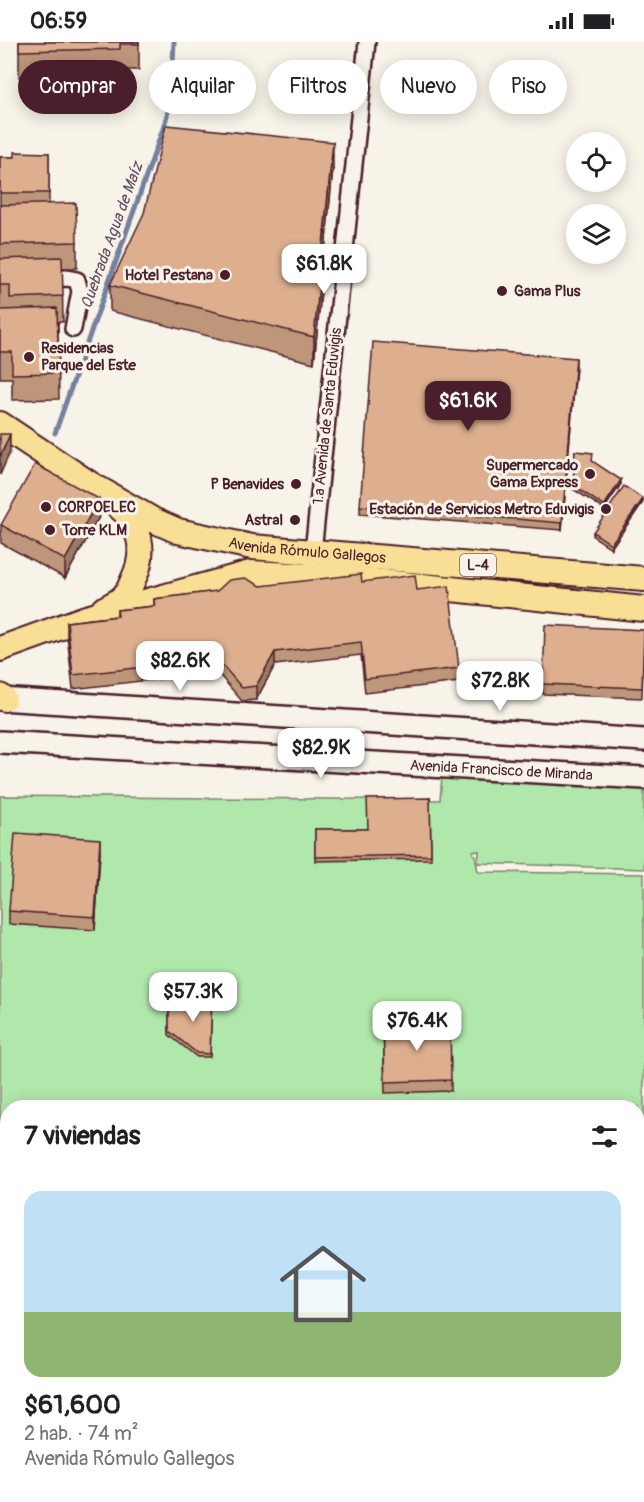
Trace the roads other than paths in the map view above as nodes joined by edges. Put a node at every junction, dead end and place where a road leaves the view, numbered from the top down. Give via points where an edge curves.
1 (367, 42) edge
2 (0, 281) edge
3 (73, 329) dead end
4 (0, 424) edge
5 (90, 484) junction
6 (313, 551) junction
7 (312, 576) junction
8 (644, 579) edge
9 (644, 609) edge
10 (86, 618) junction
11 (4, 649) edge
12 (1, 698) edge
13 (644, 740) edge
14 (0, 742) edge
15 (644, 778) edge

1 - 6 street, 1.ª Avenida de Santa Eduvigis
2 - 3 street via 77,280 80,291
4 - 5 main road, Avenida Rómulo Gallegos / L-4
5 - 6 main road, Avenida Rómulo Gallegos / L-4 via 178,531 252,547
5 - 10 main road, L-4 via 132,520 142,550 138,571 126,595
6 - 7 street, 1.ª Avenida de Santa Eduvigis
6 - 8 main road, Avenida Rómulo Gallegos / L-4
7 - 9 main road, Avenida Rómulo Gallegos / L-4
7 - 10 main road, Avenida Rómulo Gallegos / L-4 via 250,573
10 - 11 main road, Avenida Rómulo Gallegos / L-4
12 - 13 main road
14 - 15 main road, Avenida Francisco de Miranda

